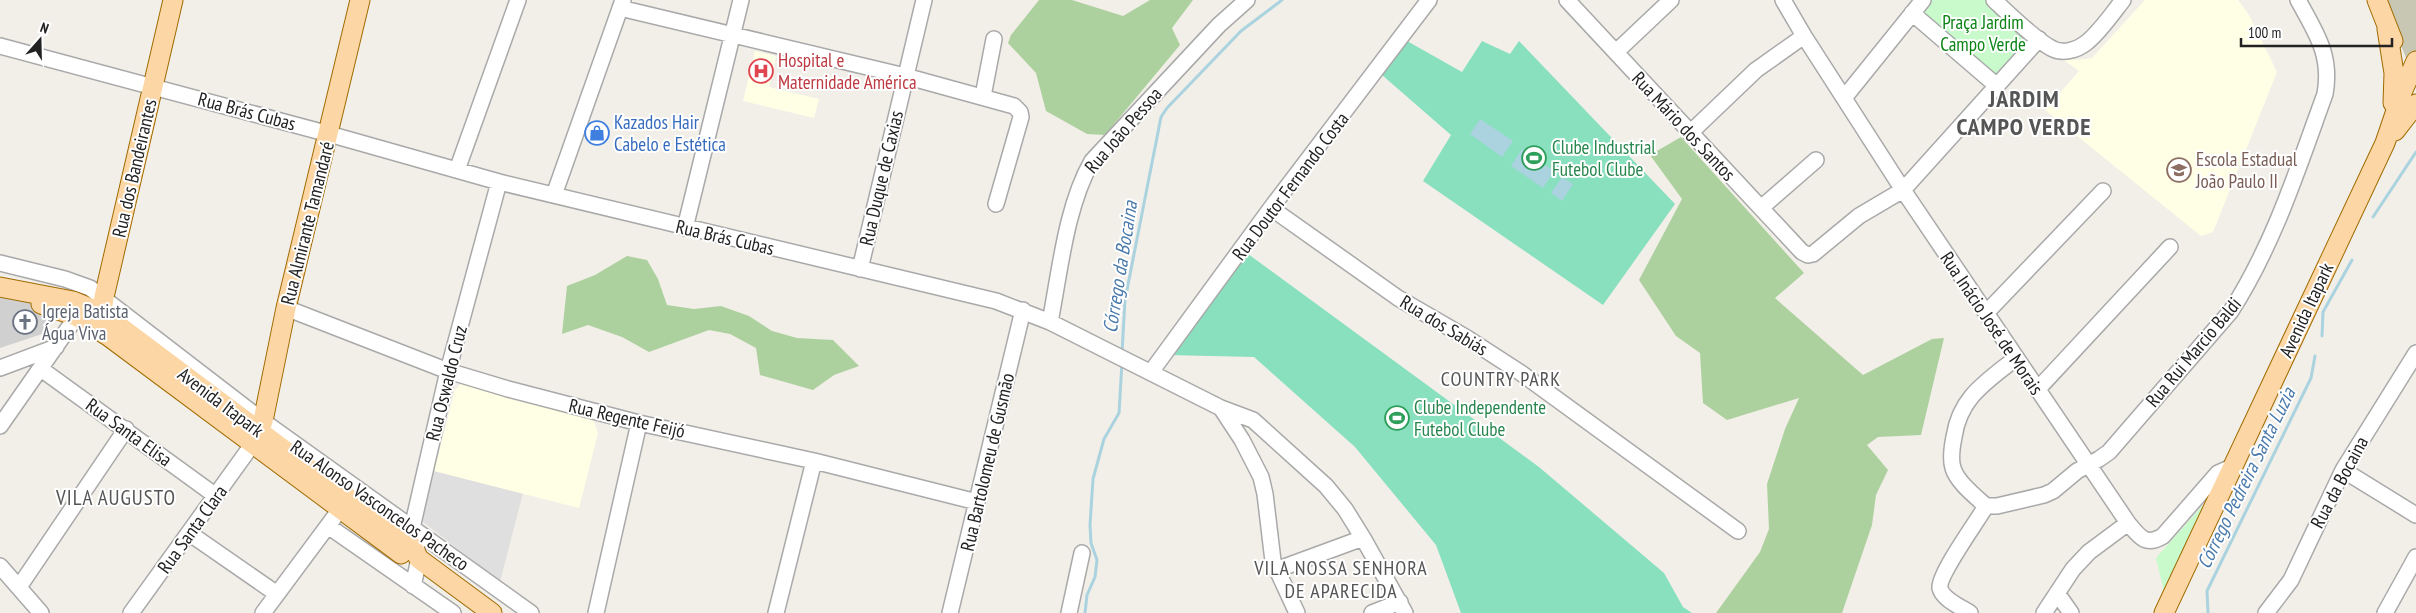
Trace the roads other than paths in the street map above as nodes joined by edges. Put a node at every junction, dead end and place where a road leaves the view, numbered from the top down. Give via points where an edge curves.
1 (173, 0) edge
2 (360, 0) edge
3 (518, 0) edge
4 (740, 0) edge
5 (924, 0) edge
6 (1247, 0) edge
7 (1429, 0) edge
8 (1567, 0) edge
9 (1671, 0) edge
10 (1923, 0) edge
11 (2123, 0) edge
12 (2298, 0) edge
13 (2377, 0) edge
14 (1995, 1) edge
15 (1788, 2) edge
16 (621, 4) edge
17 (1912, 13) junction
18 (2387, 29) junction
19 (732, 35) junction
20 (1804, 36) junction
21 (994, 39) dead end
22 (2039, 39) junction
23 (0, 46) edge
24 (1616, 52) junction
25 (2414, 72) edge
26 (905, 76) junction
27 (153, 86) junction
28 (1997, 86) junction
29 (983, 96) junction
30 (1844, 98) junction
31 (2416, 104) edge
32 (2392, 123) junction
33 (1690, 133) junction
34 (330, 134) junction
35 (2385, 144) junction
36 (1816, 160) dead end
37 (457, 170) junction
38 (499, 182) junction
39 (1903, 190) junction
40 (2103, 191) dead end
41 (554, 195) junction
42 (996, 204) dead end
43 (1271, 208) junction
44 (1761, 208) junction
45 (685, 228) junction
46 (2170, 247) dead end
47 (0, 263) edge
48 (860, 269) junction
49 (65, 279) junction
50 (0, 288) edge
51 (103, 305) junction
52 (74, 308) junction
53 (286, 308) junction
54 (1022, 310) junction
55 (1986, 313) junction
56 (1050, 322) junction
57 (108, 336) junction
58 (56, 347) junction
59 (2416, 353) edge
60 (2016, 358) junction
61 (6, 366) edge
62 (41, 369) junction
63 (1148, 370) junction
64 (448, 371) junction
65 (29, 385) junction
66 (2037, 390) junction
67 (1221, 408) junction
68 (639, 423) junction
69 (0, 426) edge
70 (126, 429) junction
71 (259, 433) junction
72 (814, 461) junction
73 (2090, 465) junction
74 (2232, 469) junction
75 (2343, 470) junction
76 (216, 496) junction
77 (348, 498) junction
78 (977, 502) junction
79 (1986, 506) junction
80 (2416, 515) edge
81 (2128, 523) junction
82 (328, 526) junction
83 (412, 528) junction
84 (1738, 531) dead end
85 (189, 533) junction
86 (1364, 538) junction
87 (1082, 554) dead end
88 (2416, 557) edge
89 (419, 559) junction
90 (0, 566) edge
91 (1276, 570) junction
92 (413, 586) junction
93 (18, 587) junction
94 (2057, 592) junction
95 (277, 594) junction
96 (1402, 608) edge
97 (41, 613) edge
98 (131, 613) edge
99 (263, 613) edge
100 (453, 613) edge
101 (492, 613) edge
102 (531, 613) edge
103 (596, 613) edge
104 (776, 613) edge
105 (950, 613) edge
106 (1069, 613) edge
107 (1297, 613) edge
108 (1372, 613) edge
109 (1970, 613) edge
110 (2044, 613) edge
111 (2072, 613) edge
112 (2164, 613) edge
113 (2266, 613) edge
114 (2384, 613) edge

1 - 27 main road, Rua dos Bandeirantes
2 - 34 main road, Rua Almirante Tamandaré
3 - 37 street
4 - 19 street
5 - 26 street, Rua Duque de Caxias
6 - 56 street, Rua João Pessoa via 1206,38 1092,161 1074,200
7 - 43 street, Rua Doutor Fernando Costa
8 - 24 street, Rua Mário dos Santos
9 - 24 street
10 - 17 street
11 - 22 street via 2078,48 2053,49
12 - 73 street, Rua Rui Marcio Baldi via 2322,45 2328,76 2325,94 2260,261 2231,311 2108,452
13 - 18 main road, Avenida Itapark
14 - 22 street
15 - 20 street, Rua Inácio José de Morais
16 - 19 street
16 - 41 street
17 - 28 street
17 - 30 street
18 - 25 main road, Avenida Itapark
18 - 32 main road via 2394,73
19 - 26 street
19 - 45 street
20 - 30 street, Rua Inácio José de Morais
20 - 33 street via 1756,70
21 - 29 street
22 - 28 street
23 - 27 street, Rua Brás Cubas
24 - 33 street, Rua Mário dos Santos
25 - 32 main road, Avenida Itapark
26 - 29 street
26 - 48 street, Rua Duque de Caxias
27 - 34 street, Rua Brás Cubas
27 - 51 main road, Rua dos Bandeirantes
28 - 39 street
29 - 42 street via 1014,106 1021,116
30 - 39 street, Rua Inácio José de Morais
31 - 35 main road, Avenida Itapark
32 - 35 main road, Avenida Itapark
33 - 44 street, Rua Mário dos Santos
34 - 37 street, Rua Brás Cubas
34 - 53 main road, Rua Almirante Tamandaré
35 - 74 main road, Avenida Itapark
36 - 44 street
37 - 38 street, Rua Brás Cubas
38 - 41 street, Rua Brás Cubas
38 - 64 street, Rua Oswaldo Cruz
39 - 44 street, Rua Mário dos Santos via 1859,216 1808,255
39 - 55 street, Rua Inácio José de Morais
40 - 55 street
41 - 45 street, Rua Brás Cubas
43 - 63 street, Rua Doutor Fernando Costa
43 - 84 street, Rua dos Sabiás via 1398,298 1521,373
45 - 48 street, Rua Brás Cubas
46 - 66 street
47 - 49 street
48 - 54 street, Rua Brás Cubas
49 - 51 street via 90,288
49 - 52 street
50 - 52 main road, Avenida Itapark
51 - 52 main road, Avenida Itapark
51 - 57 main road, Rua dos Bandeirantes
51 - 71 main road, Avenida Itapark
52 - 57 main road, Avenida Itapark
52 - 58 street
53 - 64 street, Rua Regente Feijó
53 - 71 main road, Rua Almirante Tamandaré
54 - 56 street, Rua Brás Cubas
54 - 78 street, Rua Bartolomeu de Gusmão
55 - 60 street, Rua Inácio José de Morais
56 - 63 street, Rua Brás Cubas
57 - 71 main road, Avenida Itapark via 196,402 244,433
58 - 61 street
58 - 62 street
59 - 75 street, Rua da Bocaina
60 - 66 street, Rua Inácio José de Morais
60 - 79 street via 1976,390 1966,402 1955,430 1953,469 1968,490
61 - 65 street via 27,370
62 - 65 street
62 - 70 street, Rua Santa Elisa
63 - 67 street, Rua Brás Cubas
64 - 68 street, Rua Regente Feijó
64 - 83 street, Rua Oswaldo Cruz
65 - 69 street
66 - 73 street, Rua Inácio José de Morais
67 - 86 street via 1253,420 1282,444 1326,486
67 - 91 street, Rua Brás Cubas via 1242,440 1264,486
68 - 72 street, Rua Regente Feijó
68 - 103 street
70 - 76 street, Rua Santa Elisa
70 - 93 street
71 - 76 street, Rua Santa Clara
71 - 77 main road, Avenida Itapark
72 - 78 street, Rua Regente Feijó
72 - 104 street
73 - 79 street, Rua Rui Marcio Baldi via 2044,496
73 - 81 street, Rua Inácio José de Morais
74 - 81 street, Rua Inácio José de Morais via 2218,473 2155,541 2140,537
74 - 112 main road, Avenida Itapark
75 - 80 street
75 - 113 street, Rua da Bocaina via 2291,580
76 - 85 street, Rua Santa Clara
77 - 82 street
77 - 83 street, Rua Alonso Vasconcelos Pacheco
77 - 89 main road, Avenida Itapark via 412,546
78 - 105 street, Rua Bartolomeu de Gusmão
79 - 109 street via 1941,579 1940,587 1944,594
81 - 94 street via 2089,552
82 - 92 street
82 - 95 street
83 - 89 street, Rua Oswaldo Cruz
83 - 102 street, Rua Alonso Vasconcelos Pacheco
85 - 95 street
85 - 98 street, Rua Santa Clara
86 - 91 street
86 - 96 street
87 - 106 street
88 - 114 street
89 - 92 street, Rua Oswaldo Cruz
89 - 101 main road, Avenida Itapark
90 - 93 street
91 - 107 street, Rua Brás Cubas
92 - 100 street
93 - 97 street
94 - 110 street
94 - 111 street
95 - 99 street
96 - 108 street

